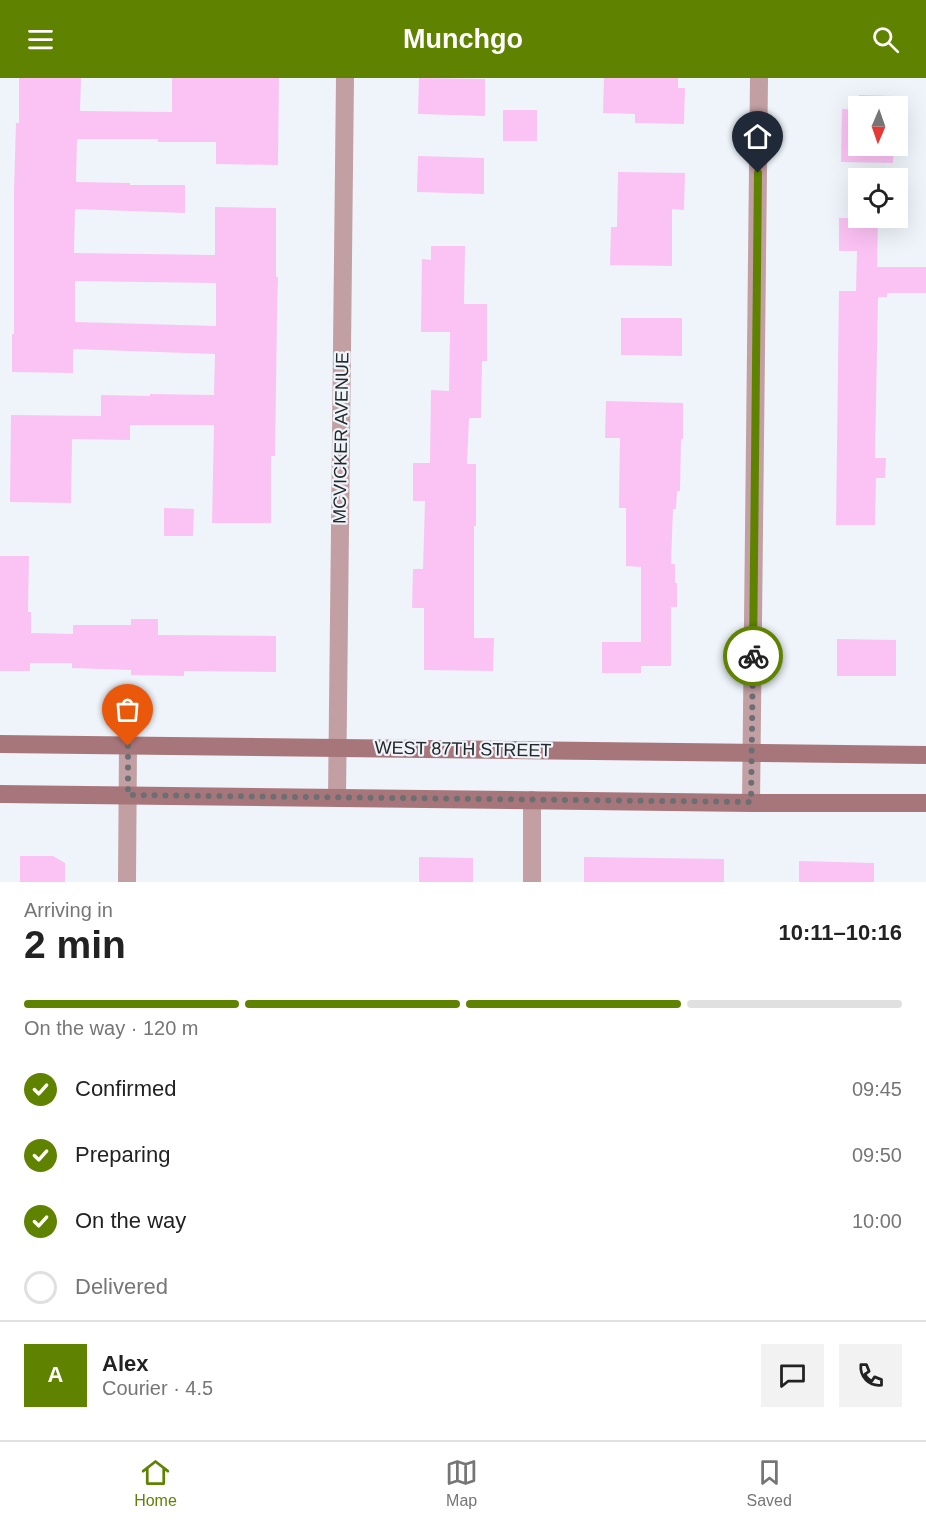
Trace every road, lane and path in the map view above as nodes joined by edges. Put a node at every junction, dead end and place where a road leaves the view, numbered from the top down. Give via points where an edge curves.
1 (345, 78) edge
2 (759, 78) edge
3 (0, 744) edge
4 (128, 746) junction
5 (338, 748) junction
6 (752, 753) junction
7 (926, 754) edge
8 (0, 794) edge
9 (128, 795) junction
10 (337, 798) junction
11 (532, 800) junction
12 (751, 802) junction
13 (926, 803) edge
14 (127, 882) edge
15 (532, 882) edge

1 - 5 street, MCVICKER AVENUE
2 - 6 street
3 - 4 main road, WEST 87TH STREET
4 - 5 main road, WEST 87TH STREET
4 - 9 street
5 - 6 main road, WEST 87TH STREET
5 - 10 street, MCVICKER AVENUE
6 - 7 main road, WEST 87TH STREET
6 - 12 street
8 - 9 main road
9 - 10 main road
9 - 14 street
10 - 11 main road
11 - 12 main road
11 - 15 street
12 - 13 main road

